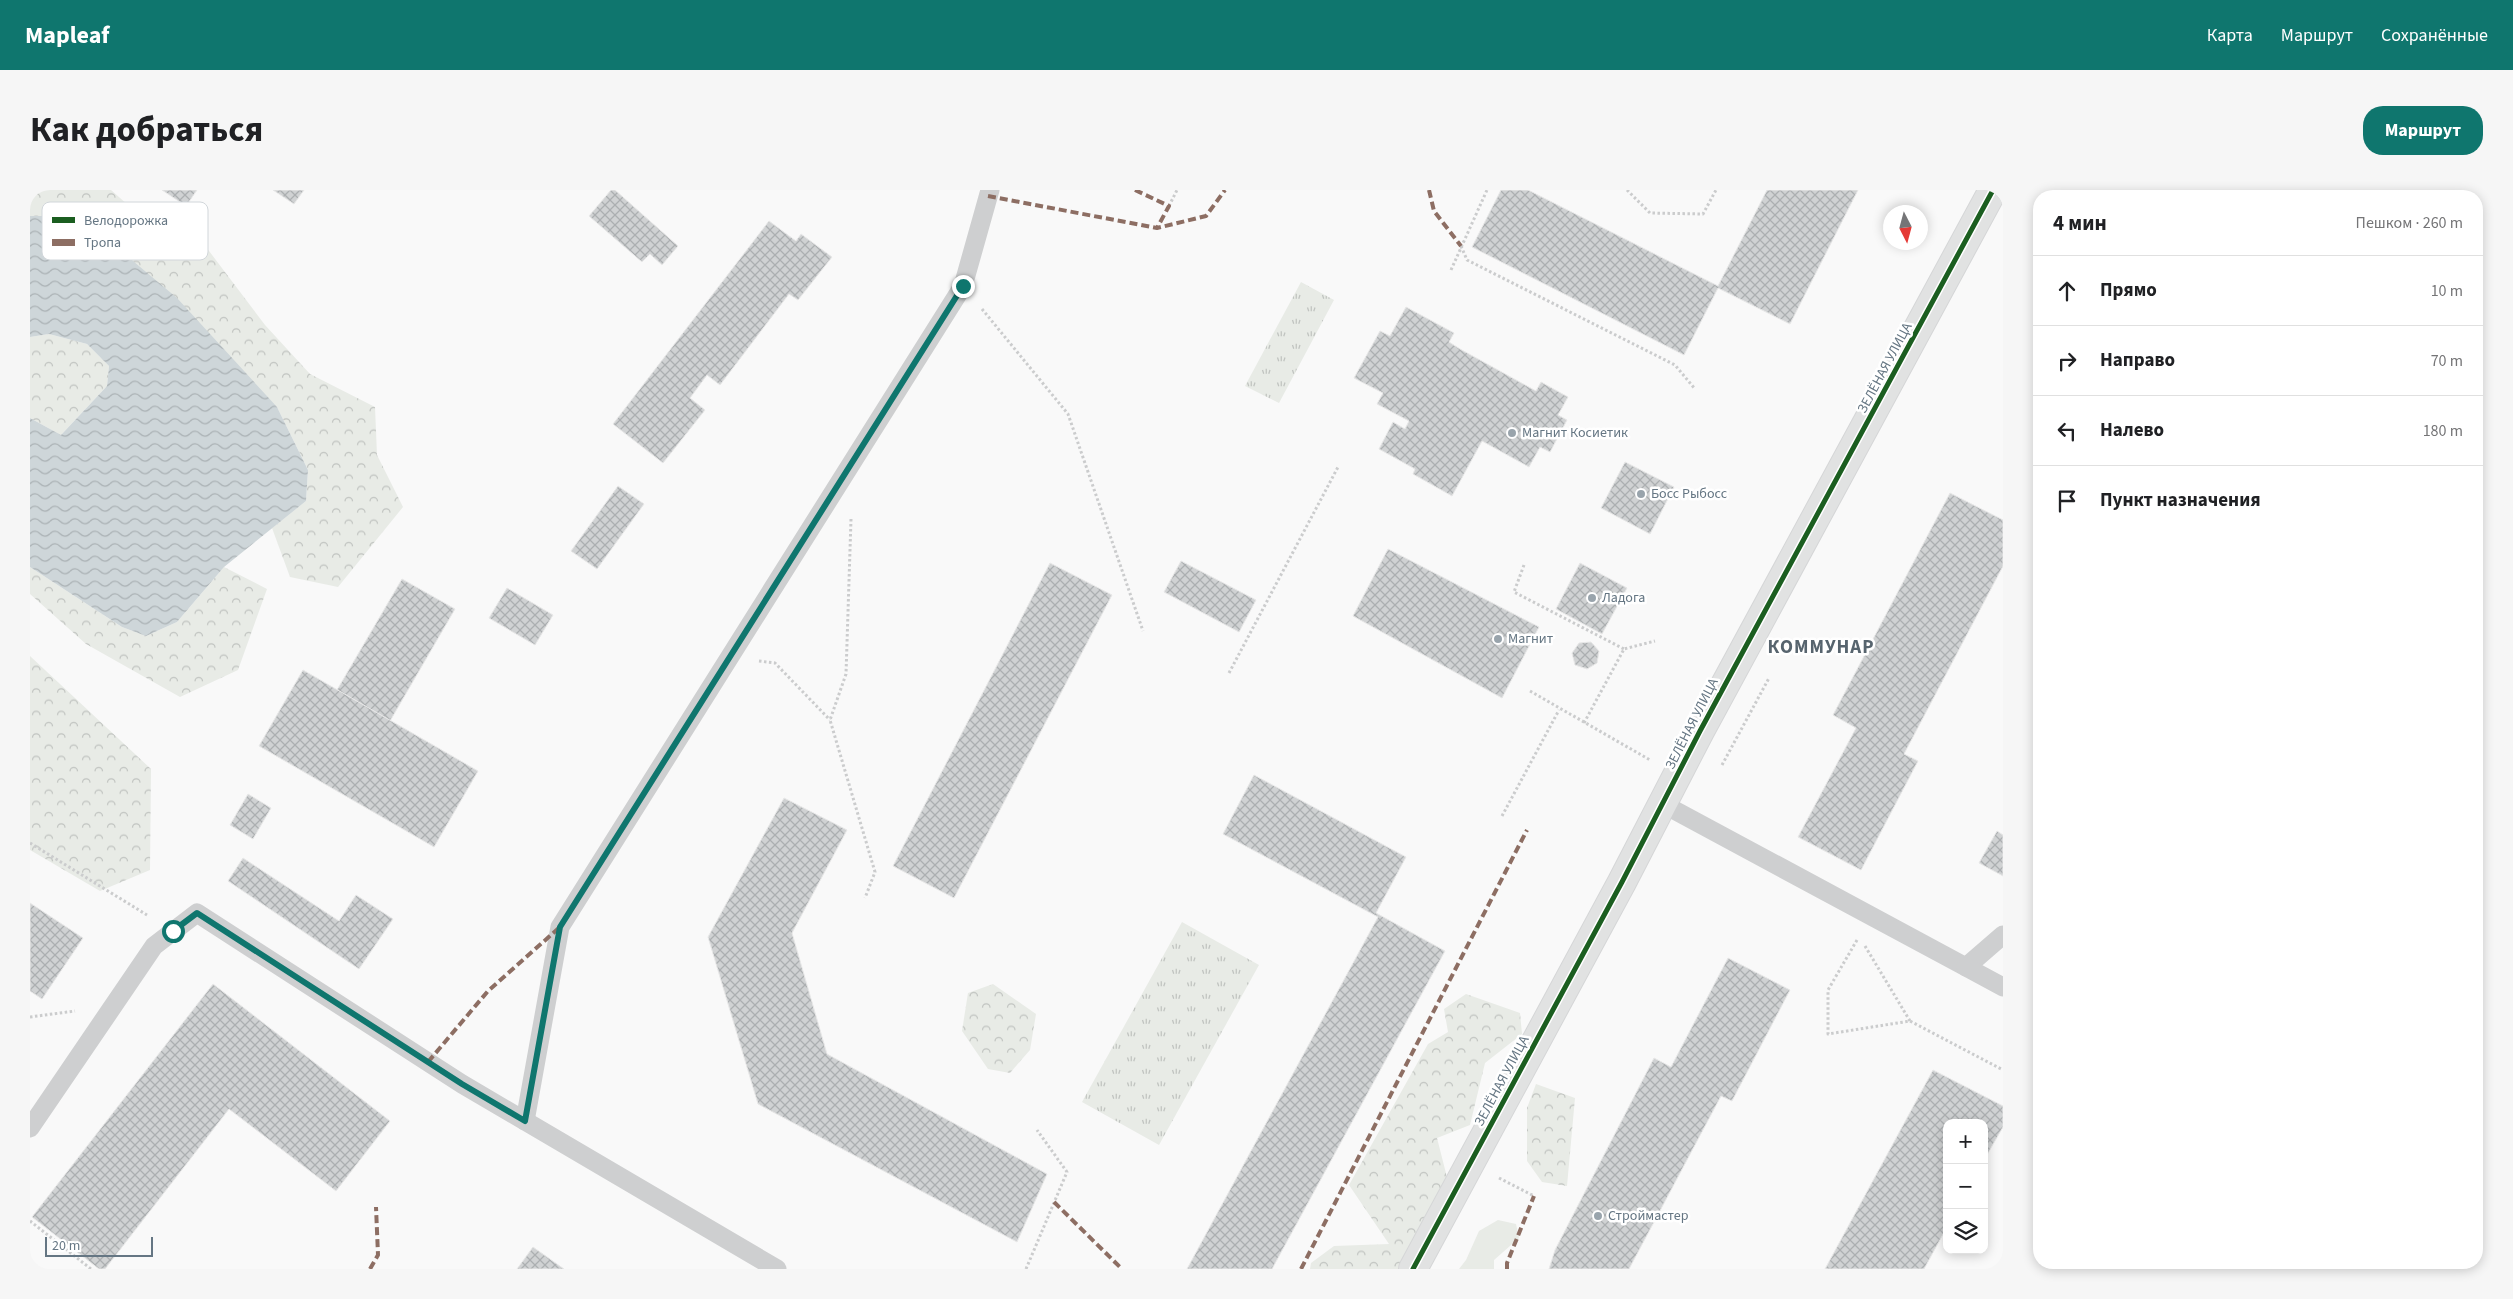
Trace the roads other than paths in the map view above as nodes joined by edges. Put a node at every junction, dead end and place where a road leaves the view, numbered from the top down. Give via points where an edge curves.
1 (990, 190) edge
2 (1993, 190) edge
3 (1663, 804) junction
4 (2003, 935) edge
5 (1966, 967) junction
6 (2003, 987) edge
7 (525, 1121) junction
8 (30, 1128) edge
9 (777, 1269) edge
10 (1413, 1269) edge

1 - 7 lane via 963,286 560,927
2 - 3 street, ЗЕЛЁНАЯ УЛИЦА
3 - 5 lane
3 - 10 street, ЗЕЛЁНАЯ УЛИЦА
4 - 5 lane
5 - 6 lane
7 - 8 lane via 197,913 154,946
7 - 9 lane

